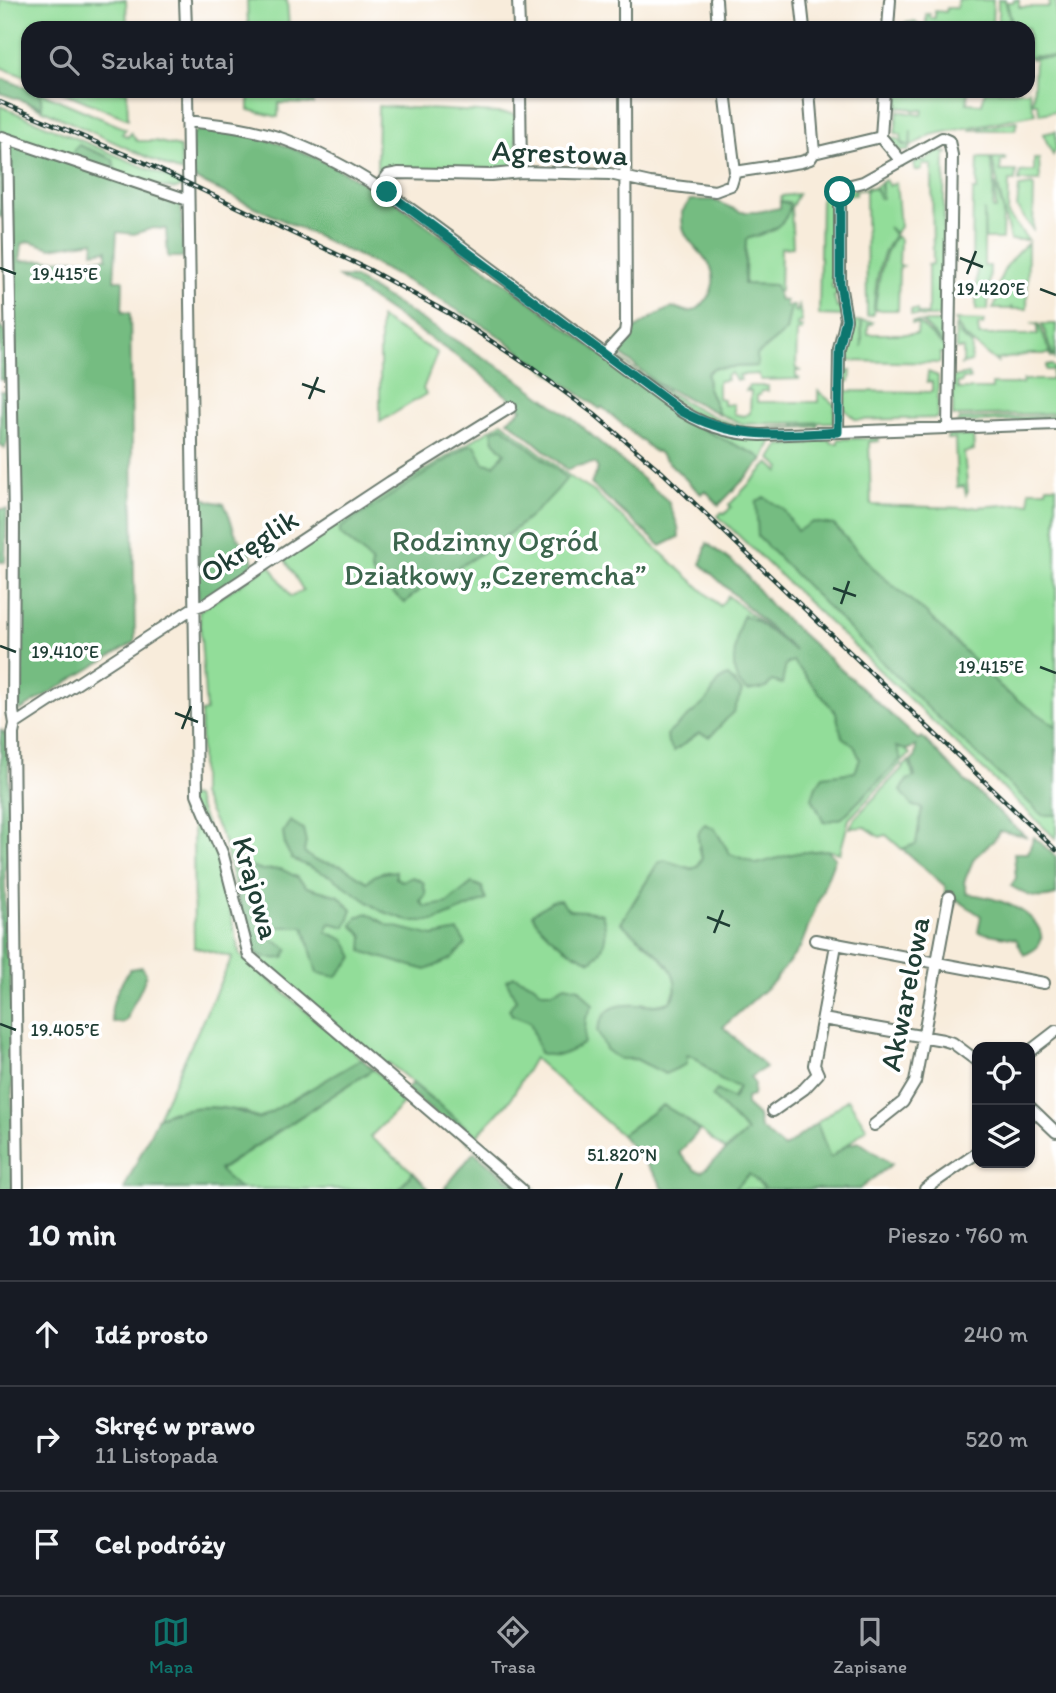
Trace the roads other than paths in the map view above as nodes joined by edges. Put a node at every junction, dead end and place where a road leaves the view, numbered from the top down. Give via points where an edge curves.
1 (186, 0) edge
2 (518, 0) edge
3 (624, 0) edge
4 (716, 0) edge
5 (801, 0) edge
6 (890, 0) edge
7 (186, 21) edge
8 (519, 21) edge
9 (624, 21) edge
10 (718, 21) edge
11 (803, 21) edge
12 (888, 21) edge
13 (187, 98) edge
14 (520, 98) edge
15 (625, 98) edge
16 (725, 98) edge
17 (810, 98) edge
18 (884, 98) edge
19 (187, 121) junction
20 (3, 137) edge
21 (881, 137) junction
22 (814, 153) junction
23 (901, 161) junction
24 (521, 172) junction
25 (735, 172) junction
26 (626, 177) junction
27 (379, 187) junction
28 (188, 201) junction
29 (605, 354) junction
30 (511, 407) dead end
31 (1056, 424) edge
32 (948, 428) junction
33 (838, 432) junction
34 (193, 608) junction
35 (15, 724) junction
36 (948, 897) dead end
37 (815, 940) dead end
38 (836, 945) junction
39 (937, 963) junction
40 (1044, 983) dead end
41 (823, 1019) junction
42 (1056, 1031) edge
43 (923, 1036) junction
44 (1035, 1047) edge
45 (972, 1057) edge
46 (773, 1111) dead end
47 (1035, 1114) edge
48 (874, 1125) dead end
49 (1056, 1132) edge
50 (972, 1156) edge
51 (18, 1189) edge
52 (520, 1189) edge
53 (925, 1189) edge

1 - 7 street
2 - 8 street
3 - 9 street
4 - 10 street
5 - 11 street
6 - 12 street
13 - 19 street, Krajowa
14 - 24 street
15 - 26 street
16 - 25 street
17 - 22 street
18 - 21 street
19 - 27 street via 285,139
19 - 28 street, Krajowa
20 - 28 street
20 - 35 street
21 - 22 street
21 - 23 street
22 - 25 street via 801,162
23 - 32 street via 937,140 944,138 950,144
23 - 33 street via 863,182 840,188 840,284 846,319 839,349
24 - 26 street, Agrestowa
24 - 27 street, Agrestowa via 399,173 388,175
25 - 26 street, Agrestowa via 730,186 715,191
26 - 29 street via 626,325
27 - 29 street
28 - 34 street, Krajowa
29 - 33 street via 681,411 714,427 752,434
30 - 34 street, Okręglik
31 - 32 street
32 - 33 street
34 - 35 street, Okręglik
34 - 52 street, Krajowa via 197,794 223,855 247,952
35 - 51 street
36 - 39 street, Akwarelowa
37 - 38 street
38 - 39 street
38 - 41 street
39 - 40 street
39 - 43 street, Akwarelowa
41 - 43 street
41 - 46 street via 814,1067 817,1074
42 - 44 street
43 - 45 street via 953,1043
43 - 48 street, Akwarelowa via 910,1094
47 - 49 street
50 - 53 street

